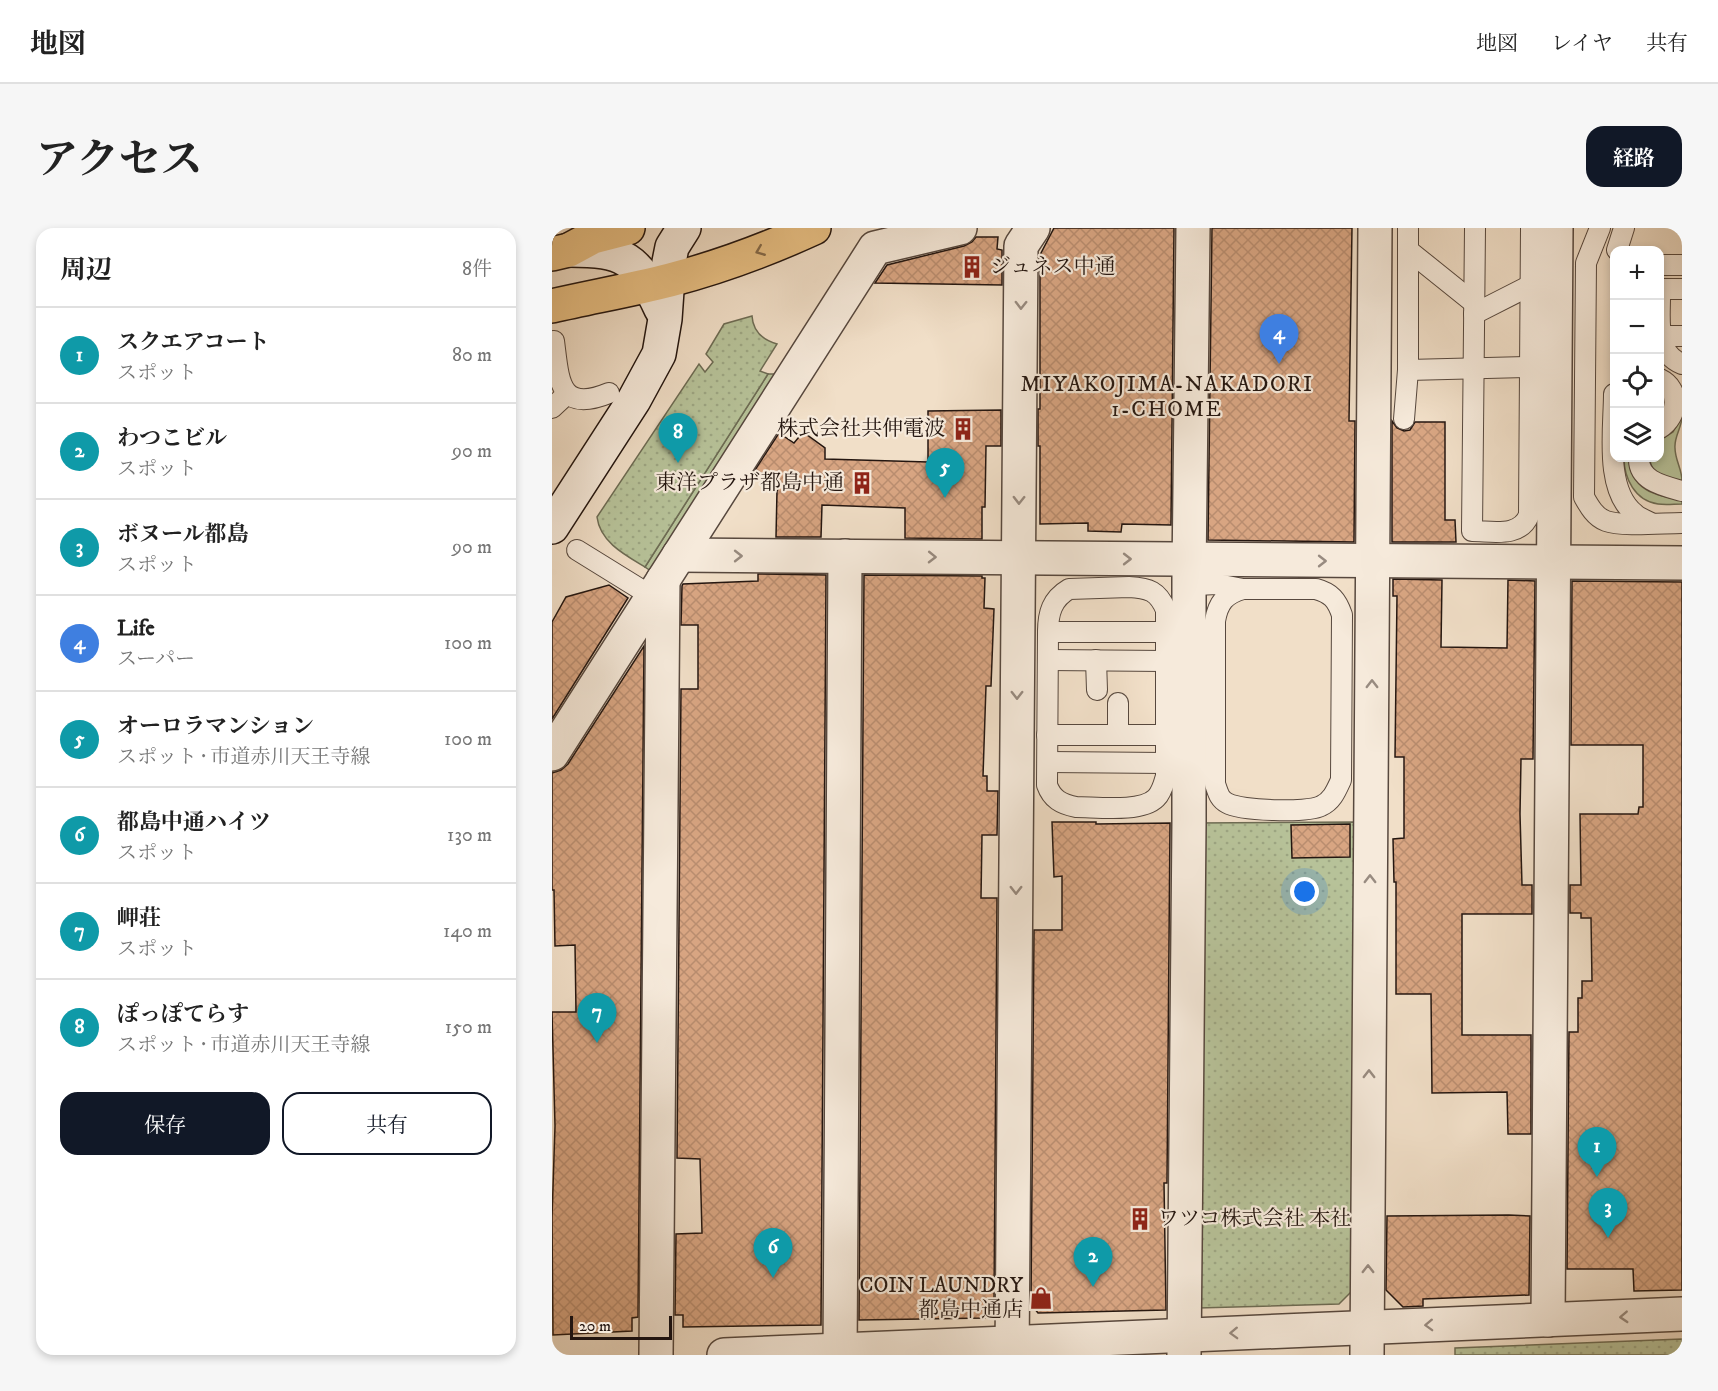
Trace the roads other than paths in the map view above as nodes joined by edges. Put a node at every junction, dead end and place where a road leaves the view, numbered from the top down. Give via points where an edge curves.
1 (628, 228) edge
2 (684, 228) edge
3 (814, 228) edge
4 (960, 228) edge
5 (1194, 228) edge
6 (1375, 228) edge
7 (1408, 228) edge
8 (1474, 228) edge
9 (1531, 228) edge
10 (1556, 228) edge
11 (1600, 228) edge
12 (1623, 228) edge
13 (1027, 237) edge
14 (1618, 246) edge
15 (1408, 250) junction
16 (560, 252) edge
17 (1664, 265) edge
18 (1682, 266) edge
19 (659, 282) junction
20 (1531, 285) junction
21 (1664, 289) edge
22 (1682, 289) edge
23 (552, 306) edge
24 (1474, 308) junction
25 (1664, 336) edge
26 (1682, 336) edge
27 (554, 341) dead end
28 (1664, 347) edge
29 (1682, 364) edge
30 (1530, 368) junction
31 (1474, 369) junction
32 (1408, 370) junction
33 (1664, 383) edge
34 (609, 393) dead end
35 (567, 394) junction
36 (552, 408) edge
37 (1614, 408) edge
38 (1404, 419) dead end
39 (1664, 424) edge
40 (1639, 462) edge
41 (1682, 491) edge
42 (1651, 523) junction
43 (1682, 523) edge
44 (552, 527) edge
45 (577, 550) dead end
46 (845, 556) junction
47 (1019, 558) junction
48 (1373, 561) junction
49 (1554, 562) junction
50 (1682, 563) edge
51 (1188, 576) junction
52 (665, 577) junction
53 (1243, 589) junction
54 (1153, 592) junction
55 (1048, 632) junction
56 (1166, 632) junction
57 (1048, 660) junction
58 (1096, 660) junction
59 (1166, 661) junction
60 (1097, 690) dead end
61 (1118, 703) dead end
62 (1047, 735) junction
63 (1118, 735) junction
64 (1166, 735) junction
65 (552, 754) edge
66 (1048, 762) junction
67 (1166, 763) junction
68 (1682, 1314) edge
69 (1548, 1320) junction
70 (1367, 1341) edge
71 (1184, 1345) edge
72 (1012, 1349) edge
73 (840, 1353) edge
74 (656, 1355) edge
75 (724, 1355) edge

1 - 16 main road via 593,237
2 - 19 street
3 -> 19 main road via 752,254
4 - 52 street via 875,248
5 - 51 street
6 - 48 street
7 - 15 lane
8 - 24 lane
9 - 20 lane
10 - 49 street
11 - 42 lane via 1586,263 1584,496 1594,513 1605,521
12 - 14 lane
13 -> 47 street
15 - 24 lane
15 - 32 lane
16 - 19 street via 596,250 626,257
17 - 18 lane
19 - 23 main road
19 - 44 street via 665,319 659,354
20 - 24 lane
20 - 30 lane
21 - 22 lane
24 - 31 lane
25 - 26 lane
27 - 35 lane via 560,383
28 - 29 lane
30 - 31 lane
30 - 31 lane via 1529,515 1526,523 1513,531 1472,531
31 - 32 lane
32 - 38 lane
33 - 39 lane via 1675,396 1670,420
34 - 35 lane via 585,399
35 - 36 lane
37 - 42 lane via 1615,480 1628,506
40 - 41 lane via 1652,482
42 - 43 lane
45 - 52 lane
46 -> 47 street
52 -> 46 street
46 - 73 street
47 -> 51 street
47 -> 72 street
48 - 49 street
51 -> 48 street
70 -> 48 street
49 - 50 street
49 - 69 street
51 - 53 lane
51 - 54 lane
51 - 71 street
52 - 65 street
52 - 74 street
53 - 53 lane via 1316,589 1326,592 1342,615 1341,780 1330,800 1320,807 1245,809 1226,803 1219,796 1215,784 1215,621 1226,595
54 - 55 lane via 1129,587 1069,590 1050,608
54 - 56 lane via 1166,610
55 - 56 lane
55 - 57 lane
56 - 59 lane
57 - 58 lane
57 - 62 lane
58 - 59 lane
58 - 60 lane
59 - 64 lane
61 - 63 lane
62 - 63 lane
62 - 66 lane
63 - 64 lane
64 - 67 lane
66 - 67 lane
66 - 67 lane via 1050,794 1076,807 1148,804 1163,787
68 -> 69 street
69 -> 70 street
70 -> 71 street
71 - 72 street
72 - 73 street
73 - 75 street

